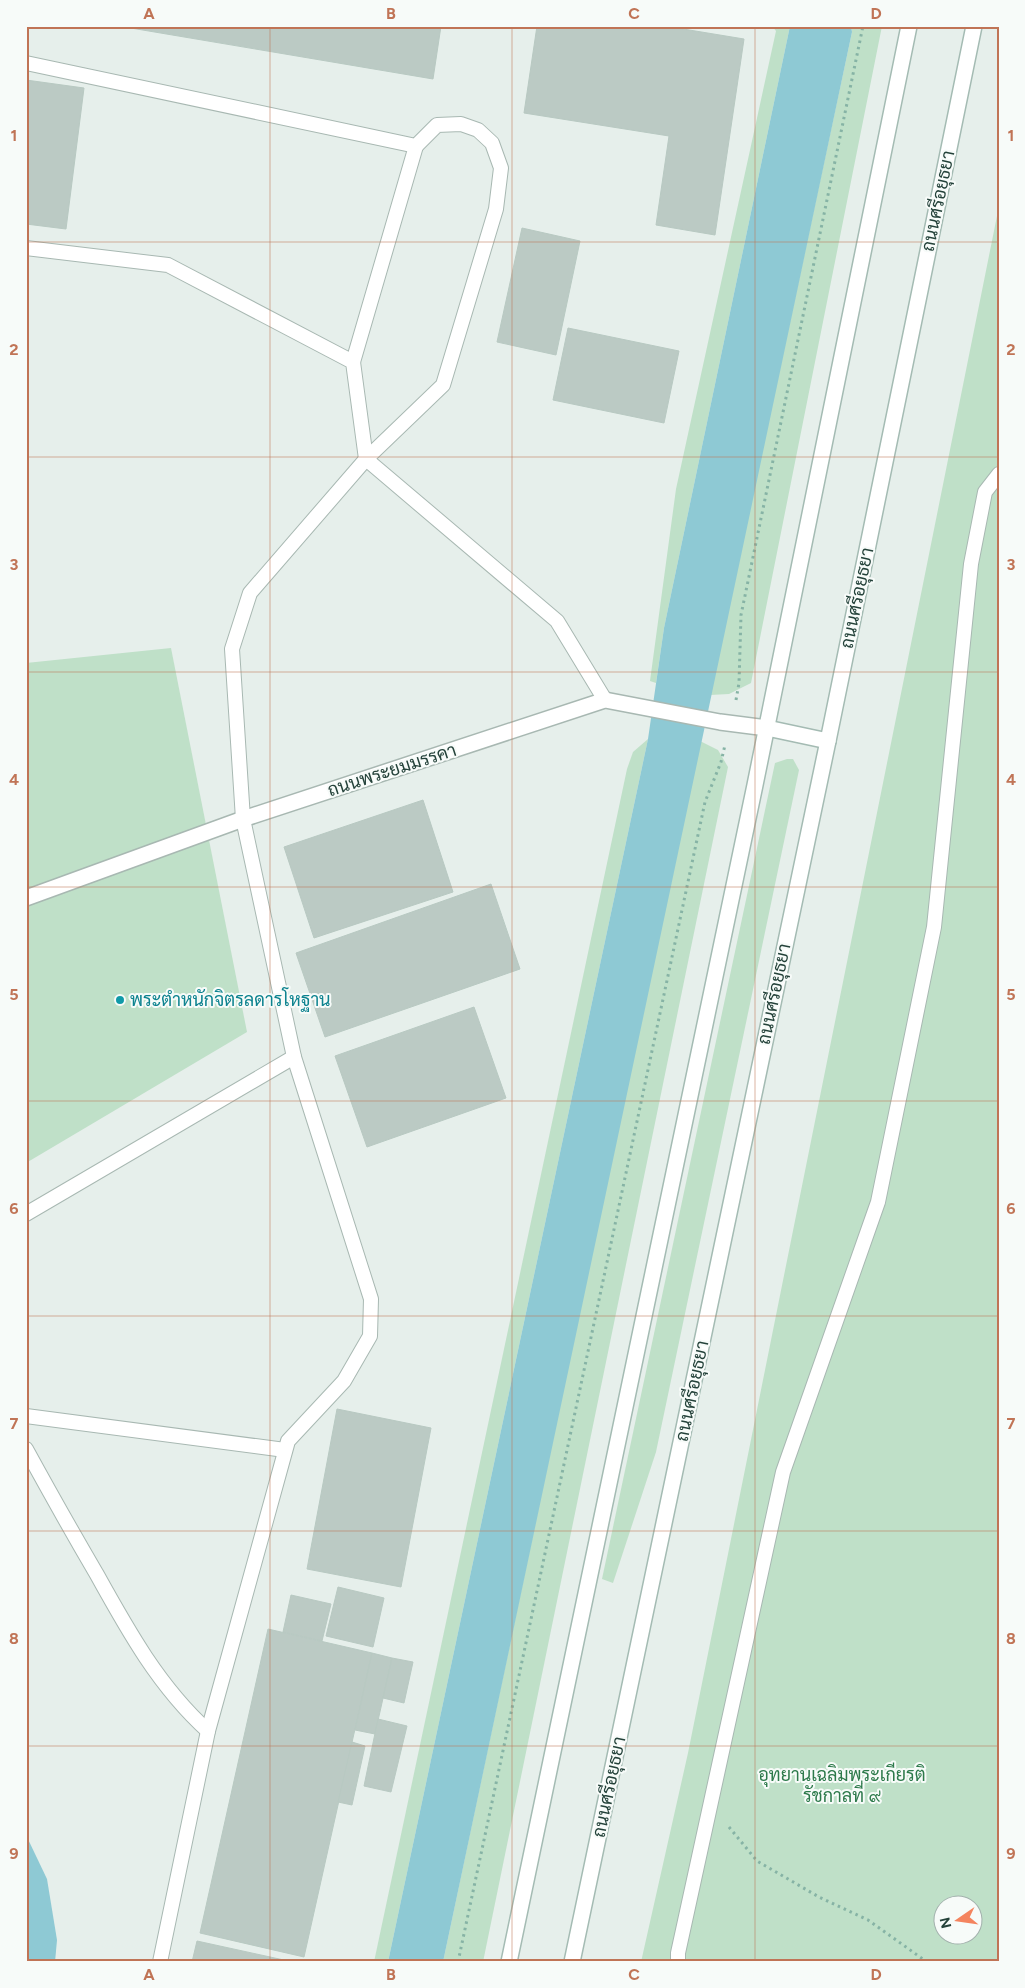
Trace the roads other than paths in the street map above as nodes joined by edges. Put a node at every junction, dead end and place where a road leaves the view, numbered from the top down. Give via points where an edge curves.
1 (974, 26) edge
2 (908, 27) edge
3 (26, 63) edge
4 (416, 146) junction
5 (26, 248) edge
6 (353, 362) junction
7 (366, 459) junction
8 (999, 474) edge
9 (605, 700) junction
10 (767, 728) junction
11 (828, 740) junction
12 (243, 819) junction
13 (26, 898) edge
14 (294, 1057) junction
15 (26, 1214) edge
16 (26, 1416) edge
17 (26, 1449) edge
18 (285, 1450) junction
19 (208, 1731) junction
20 (160, 1962) edge
21 (509, 1962) edge
22 (572, 1962) edge
23 (678, 1962) edge

1 - 11 main road, ถนนศรีอยุธยา
2 - 10 main road
3 - 4 lane
4 - 6 lane
4 - 7 lane via 437,125 461,124 478,130 492,143 501,168 500,188 443,385
5 - 6 lane via 168,265
6 - 7 lane
7 - 9 lane via 557,620
7 - 12 lane via 250,593 232,650
8 - 23 lane via 985,492 971,564 934,927 878,1202 783,1472
9 - 10 main road, ถนนพระยมมรรคา
9 - 12 main road, ถนนพระยมมรรคา
10 - 11 main road, ถนนพระยมมรรคา
10 - 21 main road
11 - 22 main road, ถนนศรีอยุธยา
12 - 13 main road, ถนนพระยมมรรคา
12 - 14 lane
14 - 15 lane
14 - 18 lane via 371,1299 370,1336 344,1381 288,1441
16 - 18 lane
17 - 19 lane via 114,1606 154,1670
18 - 19 lane
19 - 20 lane

